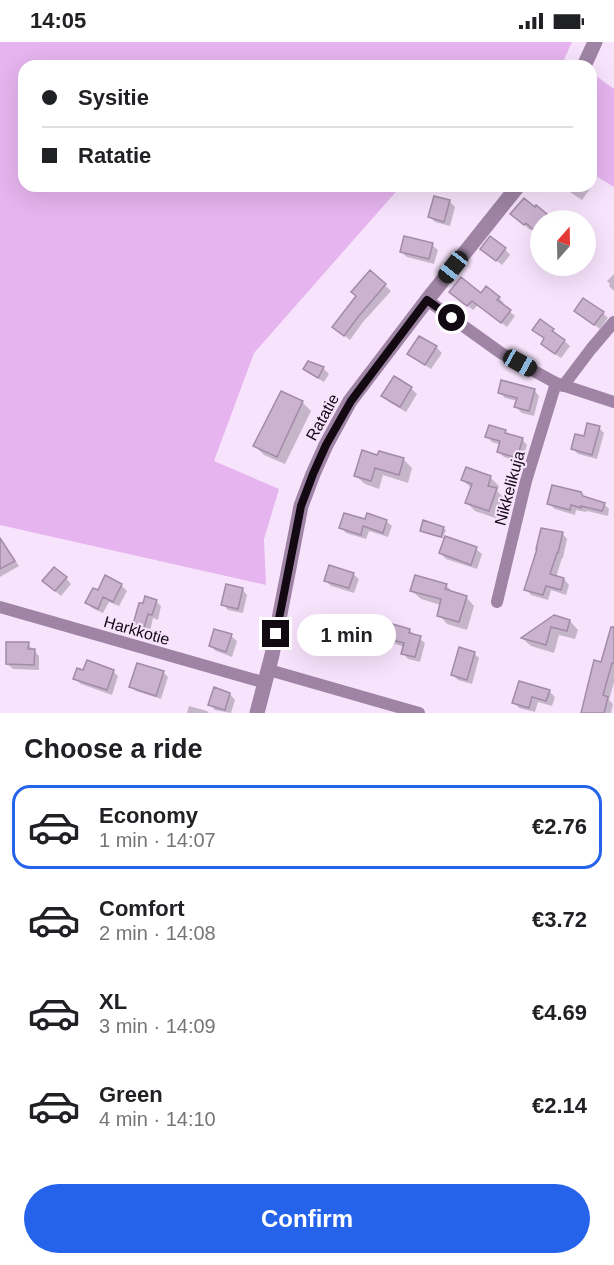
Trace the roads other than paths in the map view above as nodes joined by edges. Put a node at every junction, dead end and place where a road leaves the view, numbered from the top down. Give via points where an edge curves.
1 (595, 42) edge
2 (587, 60) edge
3 (513, 192) edge
4 (427, 300) junction
5 (614, 322) edge
6 (560, 385) junction
7 (614, 402) edge
8 (497, 602) dead end
9 (0, 607) edge
10 (267, 677) junction
11 (257, 713) edge
12 (419, 713) edge

1 - 2 street
3 - 4 street, Ratatie
4 - 6 street via 501,353
4 - 10 street, Ratatie via 351,401 313,474 301,506
5 - 6 street
6 - 7 street
6 - 8 street, Nikkelikuja via 526,481
9 - 10 street, Harkkotie
10 - 11 street, Ratatie
10 - 12 street, Harkkotie

